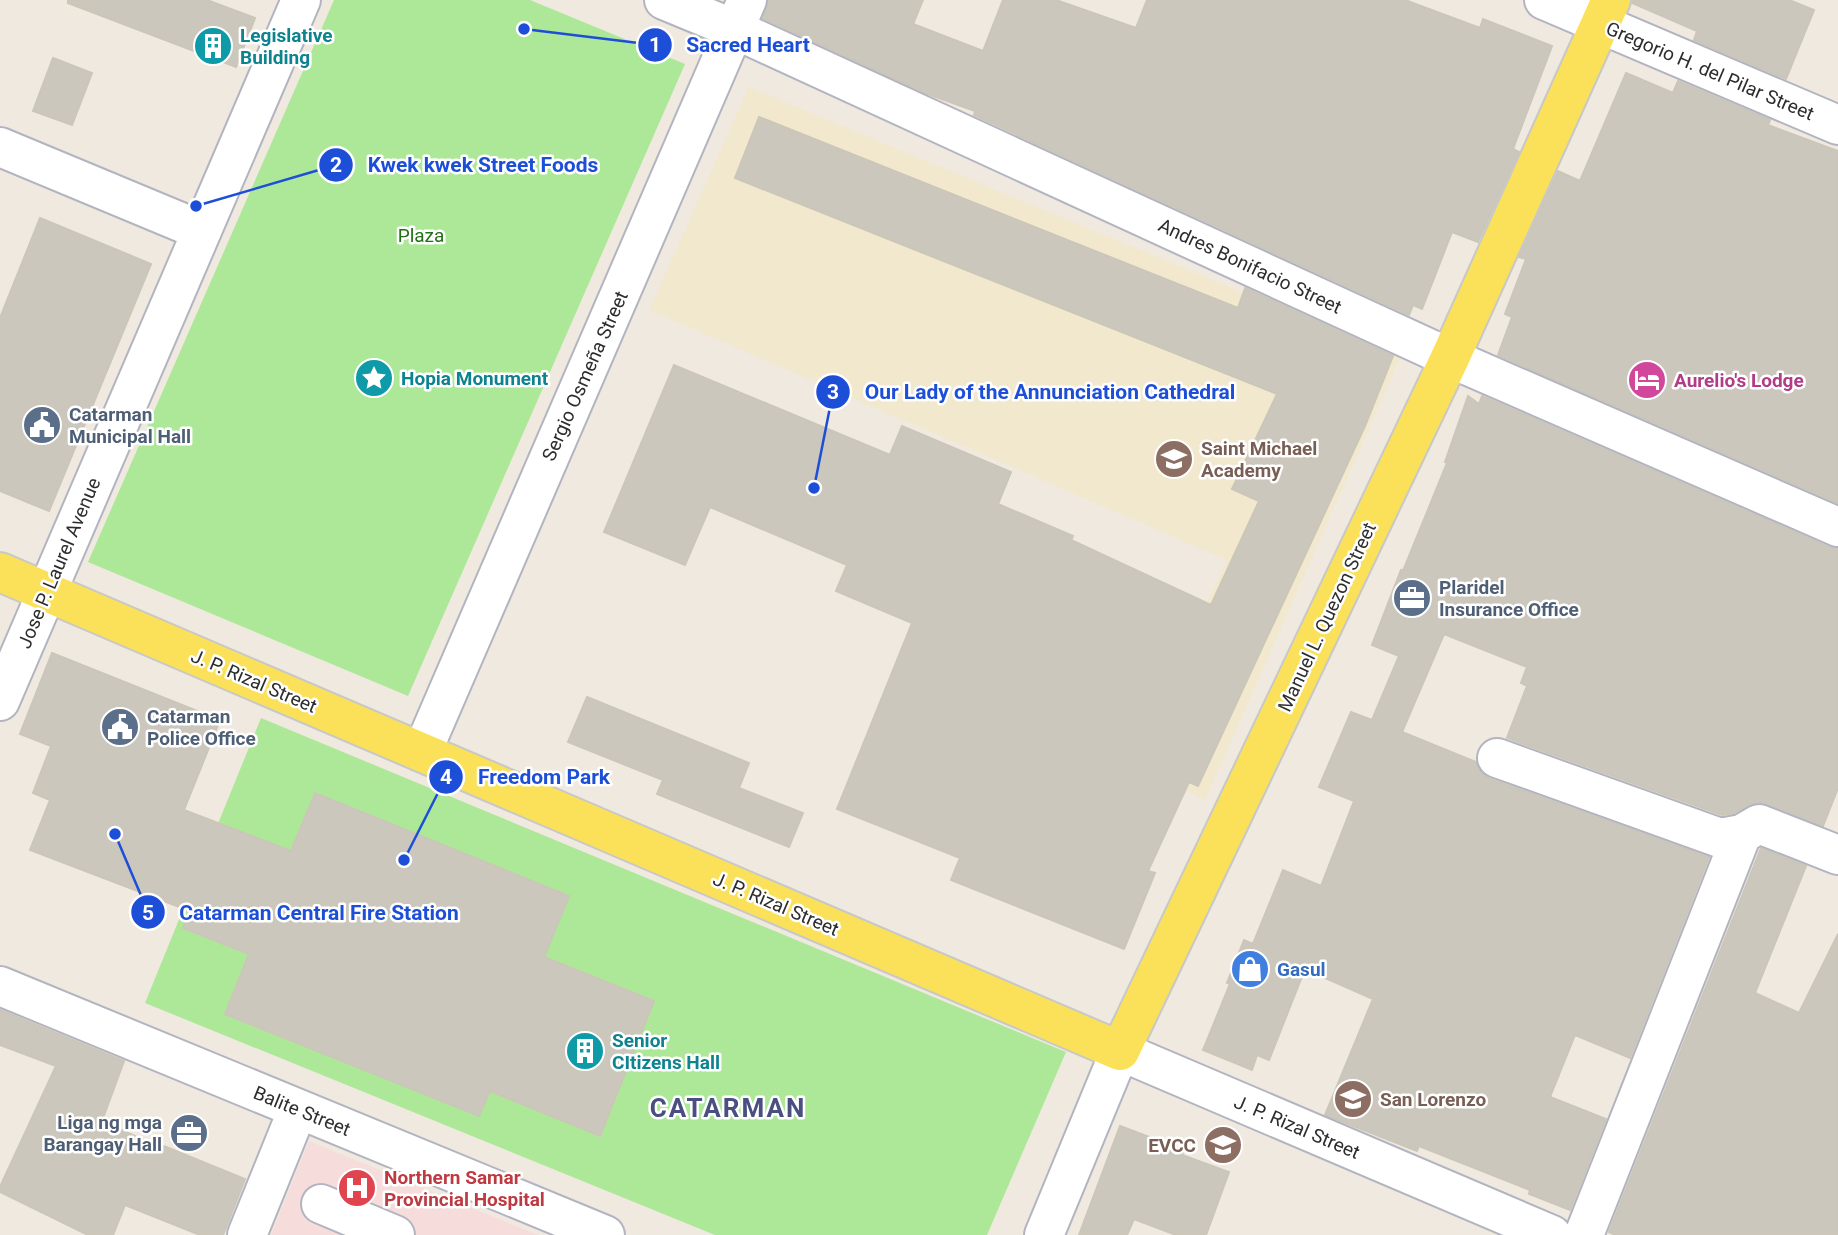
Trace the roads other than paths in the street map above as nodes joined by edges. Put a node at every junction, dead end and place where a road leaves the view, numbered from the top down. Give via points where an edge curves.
1 (300, 0) edge
2 (664, 0) edge
3 (1544, 0) edge
4 (1607, 13) edge
5 (741, 15) edge
6 (1838, 125) edge
7 (0, 146) edge
8 (202, 231) junction
9 (1450, 358) junction
10 (1838, 527) edge
11 (0, 572) edge
12 (46, 592) junction
13 (0, 701) edge
14 (422, 752) junction
15 (1497, 758) dead end
16 (1742, 834) junction
17 (1838, 855) edge
18 (0, 986) edge
19 (1120, 1051) junction
20 (299, 1109) junction
21 (321, 1204) dead end
22 (247, 1235) edge
23 (395, 1235) edge
24 (604, 1235) edge
25 (1044, 1235) edge
26 (1552, 1235) edge
27 (1584, 1235) edge

1 - 8 street, Jose P. Laurel Avenue
2 - 5 street, Andres Bonifacio Street
3 - 4 street, Gregorio H. del Pilar Street
4 - 6 street, Gregorio H. del Pilar Street
4 - 9 main road, Manuel L. Quezon Street
5 - 9 street, Andres Bonifacio Street
5 - 14 street, Sergio Osmeña Street
7 - 8 street
8 - 12 street, Jose P. Laurel Avenue
9 - 10 street, Andres Bonifacio Street
9 - 19 main road, Manuel L. Quezon Street
11 - 12 main road, J. P. Rizal Street
12 - 13 street, Jose P. Laurel Avenue
12 - 14 main road, J. P. Rizal Street
14 - 19 main road, J. P. Rizal Street
15 - 16 street via 1720,838
16 - 17 street via 1759,824
16 - 27 street
18 - 20 street, Balite Street
19 - 25 street, Manuel L. Quezon Street
19 - 26 street, J. P. Rizal Street
20 - 22 street
20 - 24 street, Balite Street
21 - 23 street

